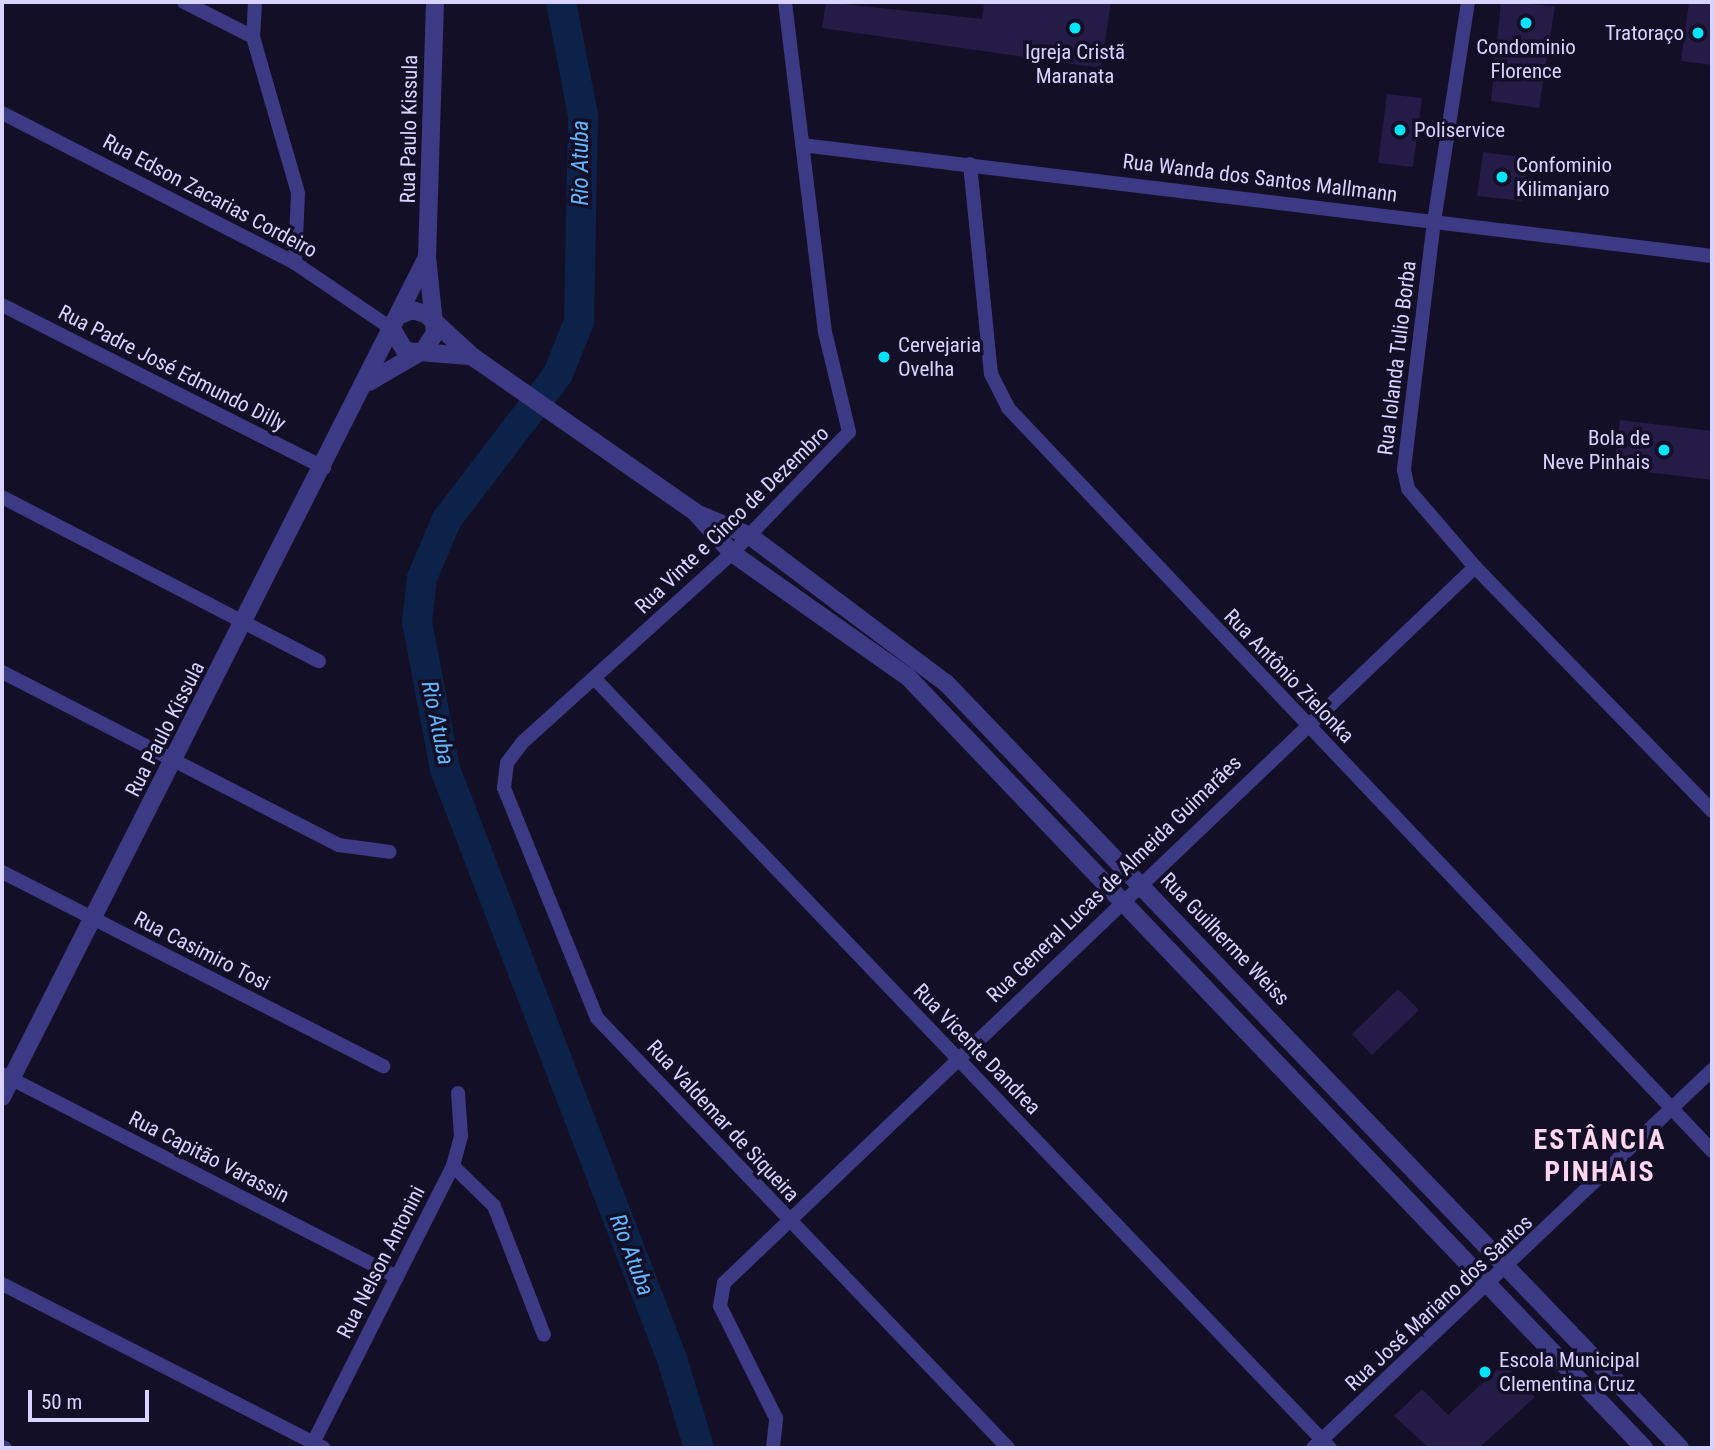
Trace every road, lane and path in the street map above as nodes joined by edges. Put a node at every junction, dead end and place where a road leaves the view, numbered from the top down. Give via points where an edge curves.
1 (255, 2) edge
2 (435, 2) edge
3 (785, 2) edge
4 (1468, 2) edge
5 (192, 4) edge
6 (253, 37) junction
7 (2, 113) edge
8 (802, 145) junction
9 (970, 164) junction
10 (1434, 221) junction
11 (1712, 256) edge
12 (427, 257) junction
13 (295, 263) junction
14 (2, 304) edge
15 (395, 323) junction
16 (434, 326) junction
17 (418, 352) junction
18 (473, 357) junction
19 (369, 382) junction
20 (324, 468) junction
21 (2, 497) edge
22 (695, 512) junction
23 (750, 536) junction
24 (733, 553) junction
25 (1475, 567) junction
26 (245, 622) junction
27 (319, 661) dead end
28 (2, 672) edge
29 (595, 679) junction
30 (1306, 725) junction
31 (174, 760) junction
32 (507, 763) joint
33 (1712, 811) edge
34 (390, 852) dead end
35 (2, 872) edge
36 (1140, 884) junction
37 (1123, 900) junction
38 (93, 919) junction
39 (957, 1058) junction
40 (383, 1066) dead end
41 (1712, 1070) edge
42 (6, 1077) edge
43 (458, 1093) dead end
44 (2, 1097) edge
45 (1673, 1108) junction
46 (1712, 1151) edge
47 (453, 1166) junction
48 (788, 1220) junction
49 (1509, 1268) junction
50 (397, 1277) junction
51 (2, 1284) edge
52 (1490, 1287) junction
53 (544, 1335) dead end
54 (318, 1446) edge
55 (1322, 1446) edge
56 (773, 1448) edge
57 (1009, 1448) edge
58 (1643, 1448) edge
59 (1680, 1448) edge

1 - 6 street
2 - 12 street, Rua Paulo Kissula
3 - 8 street, Rua Vinte e Cinco de Dezembro
4 - 10 street, Rua Iolanda Tulio Borba
5 - 6 street
6 - 13 street via 298,193
7 - 13 street, Rua Edson Zacarias Cordeiro
8 - 9 street, Rua Wanda dos Santos Mallmann
8 - 23 street, Rua Vinte e Cinco de Dezembro via 825,332 849,432
9 - 10 street, Rua Wanda dos Santos Mallmann
9 - 30 street, Rua Antônio Zielonka via 991,374 1008,408
10 - 11 street, Rua Wanda dos Santos Mallmann
10 - 25 street, Rua Iolanda Tulio Borba via 1404,470 1419,508
12 - 15 street, Rua Paulo Kissula
12 - 16 street, Rua Paulo Kissula
13 - 15 street, Rua Edson Zacarias Cordeiro
14 - 20 street, Rua Padre José Edmundo Dilly
15 - 16 street via 419,310
15 - 17 street via 399,347
15 - 19 street, Rua Paulo Kissula
16 - 17 street via 433,340
16 - 18 street
17 - 18 street
17 - 19 street
18 - 22 street, Rua Guilherme Weiss
19 - 20 street, Rua Paulo Kissula
20 - 26 street, Rua Paulo Kissula
21 - 26 street
22 - 23 street, Rua Guilherme Weiss
22 - 24 street, Rua Guilherme Weiss
23 - 24 street, Rua Vinte e Cinco de Dezembro
23 - 36 street, Rua Guilherme Weiss via 922,660
24 - 29 street, Rua Vinte e Cinco de Dezembro
24 - 37 street, Rua Guilherme Weiss via 908,677
25 - 30 street, Rua General Lucas de Almeida Guimarães
25 - 33 street, Rua Iolanda Tulio Borba
26 - 27 street
26 - 31 street, Rua Paulo Kissula
28 - 31 street
29 - 32 street, Rua Vinte e Cinco de Dezembro
29 - 39 street, Rua Vicente Dandrea
30 - 36 street, Rua General Lucas de Almeida Guimarães
30 - 45 street, Rua Antônio Zielonka
31 - 34 street via 339,845
31 - 38 street, Rua Paulo Kissula
32 - 48 street, Rua Valdemar de Siqueira via 504,788 597,1018
35 - 38 street, Rua Casimiro Tosi
36 - 37 street, Rua General Lucas de Almeida Guimarães
36 - 49 street, Rua Guilherme Weiss
37 - 39 street, Rua General Lucas de Almeida Guimarães
37 - 52 street, Rua Guilherme Weiss
38 - 40 street, Rua Casimiro Tosi
38 - 42 street, Rua Paulo Kissula
39 - 48 street, Rua General Lucas de Almeida Guimarães
39 - 55 street, Rua Vicente Dandrea
41 - 45 street, Rua José Mariano dos Santos
42 - 44 street, Rua Paulo Kissula
42 - 50 street, Rua Capitão Varassin
43 - 47 street, Rua Nelson Antonini via 461,1136
45 - 46 street, Rua Antônio Zielonka
45 - 49 street, Rua José Mariano dos Santos
47 - 50 street, Rua Nelson Antonini
47 - 53 street via 494,1206
48 - 56 street, Rua General Lucas de Almeida Guimarães via 724,1283 720,1306 776,1418
48 - 57 street, Rua Valdemar de Siqueira
49 - 52 street, Rua José Mariano dos Santos
49 - 59 street, Rua Guilherme Weiss
50 - 54 street, Rua Nelson Antonini
51 - 54 street
52 - 55 street, Rua José Mariano dos Santos
52 - 58 street, Rua Guilherme Weiss

